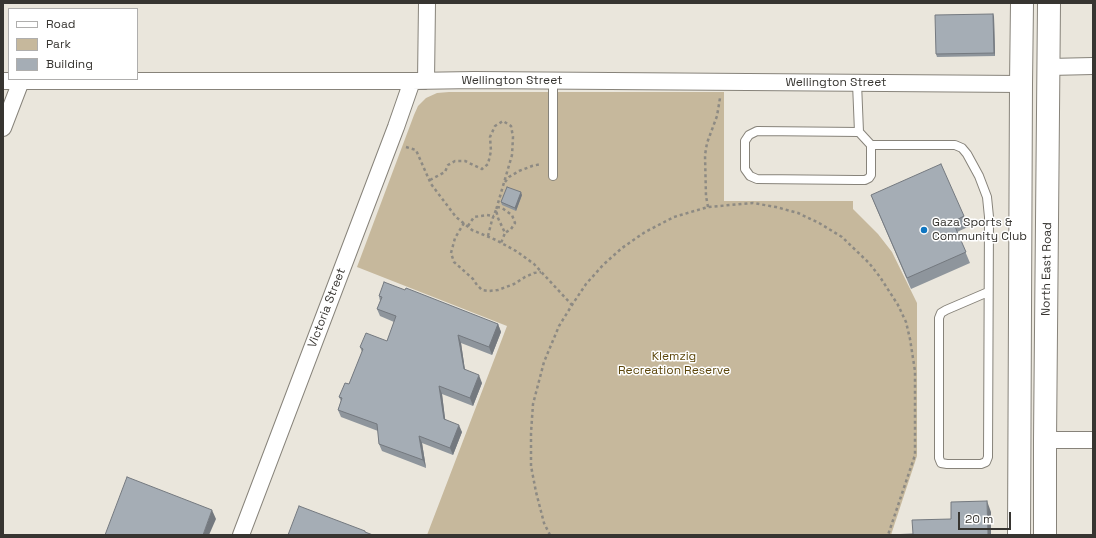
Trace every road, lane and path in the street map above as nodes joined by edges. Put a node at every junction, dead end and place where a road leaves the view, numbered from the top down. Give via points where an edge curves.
1 (428, 3) edge
2 (1022, 3) edge
3 (1049, 3) edge
4 (1093, 66) edge
5 (1049, 67) junction
6 (3, 81) edge
7 (21, 81) junction
8 (419, 81) junction
9 (553, 81) junction
10 (720, 82) junction
11 (858, 83) junction
12 (1021, 84) junction
13 (3, 128) edge
14 (859, 132) junction
15 (391, 141) junction
16 (871, 145) junction
17 (553, 163) junction
18 (553, 176) dead end
19 (430, 180) junction
20 (504, 182) junction
21 (708, 207) junction
22 (497, 208) junction
23 (494, 216) junction
24 (464, 223) junction
25 (468, 226) junction
26 (505, 233) junction
27 (488, 236) junction
28 (501, 243) junction
29 (541, 272) junction
30 (988, 292) junction
31 (572, 305) junction
32 (1020, 440) junction
33 (1045, 440) junction
34 (1093, 440) edge
35 (241, 535) edge
36 (550, 535) edge
37 (888, 535) edge
38 (1019, 535) edge
39 (1045, 535) edge

1 - 8 street, Victoria Street
2 - 12 highway
3 - 5 highway, North East Road
4 - 5 street
5 - 12 highway
5 - 33 highway, North East Road
6 - 7 street, Wellington Street
7 - 8 street, Wellington Street
7 - 13 street
8 - 9 street, Wellington Street
8 - 15 street, Victoria Street
9 - 10 street, Wellington Street
9 - 17 lane
10 - 11 street, Wellington Street
10 - 21 path via 717,116 705,155
11 - 12 street, Wellington Street
11 - 14 lane
12 - 32 highway
14 - 16 lane
14 - 16 lane via 757,131 749,134 745,141 745,169 750,176 758,179 865,180 871,175
15 - 19 path via 416,150
15 - 35 street, Victoria Street
16 - 30 lane via 955,145 967,154 987,197
17 - 18 lane
17 - 20 path via 519,171
19 - 20 path via 444,172 448,165 455,161 465,161 482,169 488,164 491,151 490,137 495,126 503,121 511,126 513,138 512,155
19 - 24 path via 456,217
20 - 22 path
21 - 31 path via 674,218 645,232 622,248 603,264
21 - 37 path via 761,204 798,213 819,223 842,238 869,263 898,305 906,322 915,371 915,455
22 - 23 path
22 - 26 path via 498,218
22 - 26 path via 502,208 512,215 515,223
23 - 25 path via 474,217
23 - 27 path
24 - 25 path
24 - 29 path via 455,238 451,253 454,262 482,290 498,290
25 - 27 path
26 - 28 path
27 - 28 path
28 - 29 path via 534,264
29 - 31 path
30 - 30 lane via 988,457 986,462 981,464 941,463 939,318 946,310
31 - 36 path via 559,326 544,362 534,404 531,433 533,479 544,523
32 - 33 highway
32 - 38 highway
33 - 34 street
33 - 39 highway, North East Road

